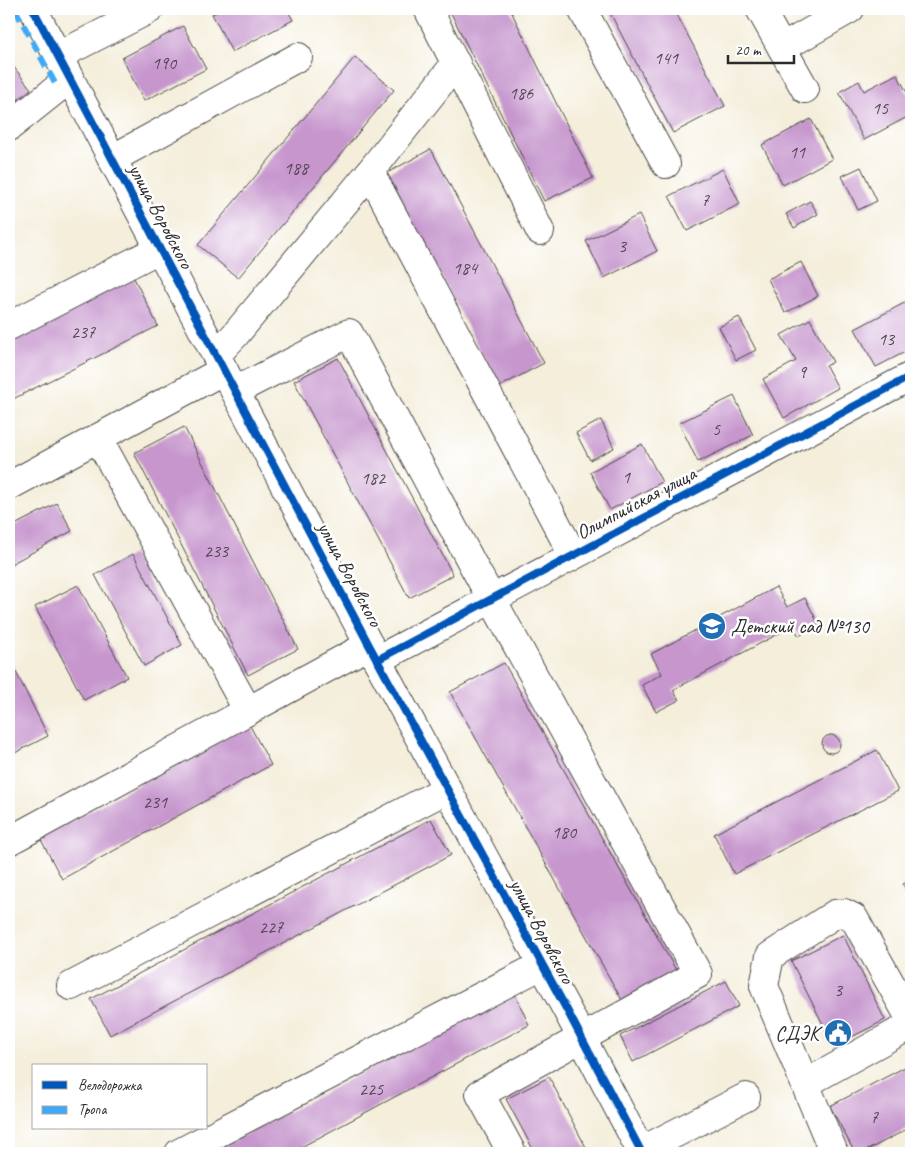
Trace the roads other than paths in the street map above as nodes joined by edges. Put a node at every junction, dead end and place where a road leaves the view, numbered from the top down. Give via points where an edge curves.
1 (33, 9) edge
2 (150, 9) edge
3 (428, 9) edge
4 (582, 9) edge
5 (760, 9) edge
6 (850, 9) edge
7 (782, 48) junction
8 (298, 57) dead end
9 (456, 63) junction
10 (63, 67) junction
11 (805, 89) dead end
12 (9, 127) edge
13 (112, 159) junction
14 (666, 164) dead end
15 (370, 172) junction
16 (540, 231) dead end
17 (159, 249) junction
18 (9, 326) edge
19 (225, 372) junction
20 (911, 376) edge
21 (98, 438) junction
22 (9, 486) edge
23 (573, 555) junction
24 (491, 599) junction
25 (373, 653) junction
26 (248, 711) junction
27 (447, 789) junction
28 (9, 841) edge
29 (542, 965) junction
30 (71, 986) dead end
31 (911, 1020) edge
32 (911, 1025) edge
33 (580, 1038) junction
34 (805, 1084) junction
35 (746, 1097) dead end
36 (641, 1152) edge
37 (179, 1153) edge
38 (512, 1153) edge
39 (834, 1153) edge

1 - 10 street, улица Воровского
2 - 10 street
3 - 9 street
4 - 14 street
5 - 7 street
6 - 7 street
7 - 11 street
8 - 13 street
9 - 15 street
9 - 16 street
10 - 12 street
10 - 13 street, улица Воровского
13 - 17 street, улица Воровского
15 - 19 street via 236,335
15 - 23 street
17 - 18 street
17 - 19 street, улица Воровского
19 - 21 street
19 - 24 street via 349,333
19 - 25 street, улица Воровского
20 - 23 street, Олимпийская улица
21 - 22 street
21 - 26 street
23 - 24 street, Олимпийская улица
24 - 25 street, Олимпийская улица
24 - 33 street via 698,974
25 - 26 street, Олимпийская улица
25 - 27 street, улица Воровского
26 - 28 street, Олимпийская улица
27 - 29 street, улица Воровского
27 - 30 street
29 - 33 street, улица Воровского
29 - 37 street
31 - 34 street via 854,918 844,913 835,914 770,956 767,965 764,986
32 - 34 street
33 - 36 street, улица Воровского
33 - 38 street via 480,1094
34 - 39 street
35 - 36 street

